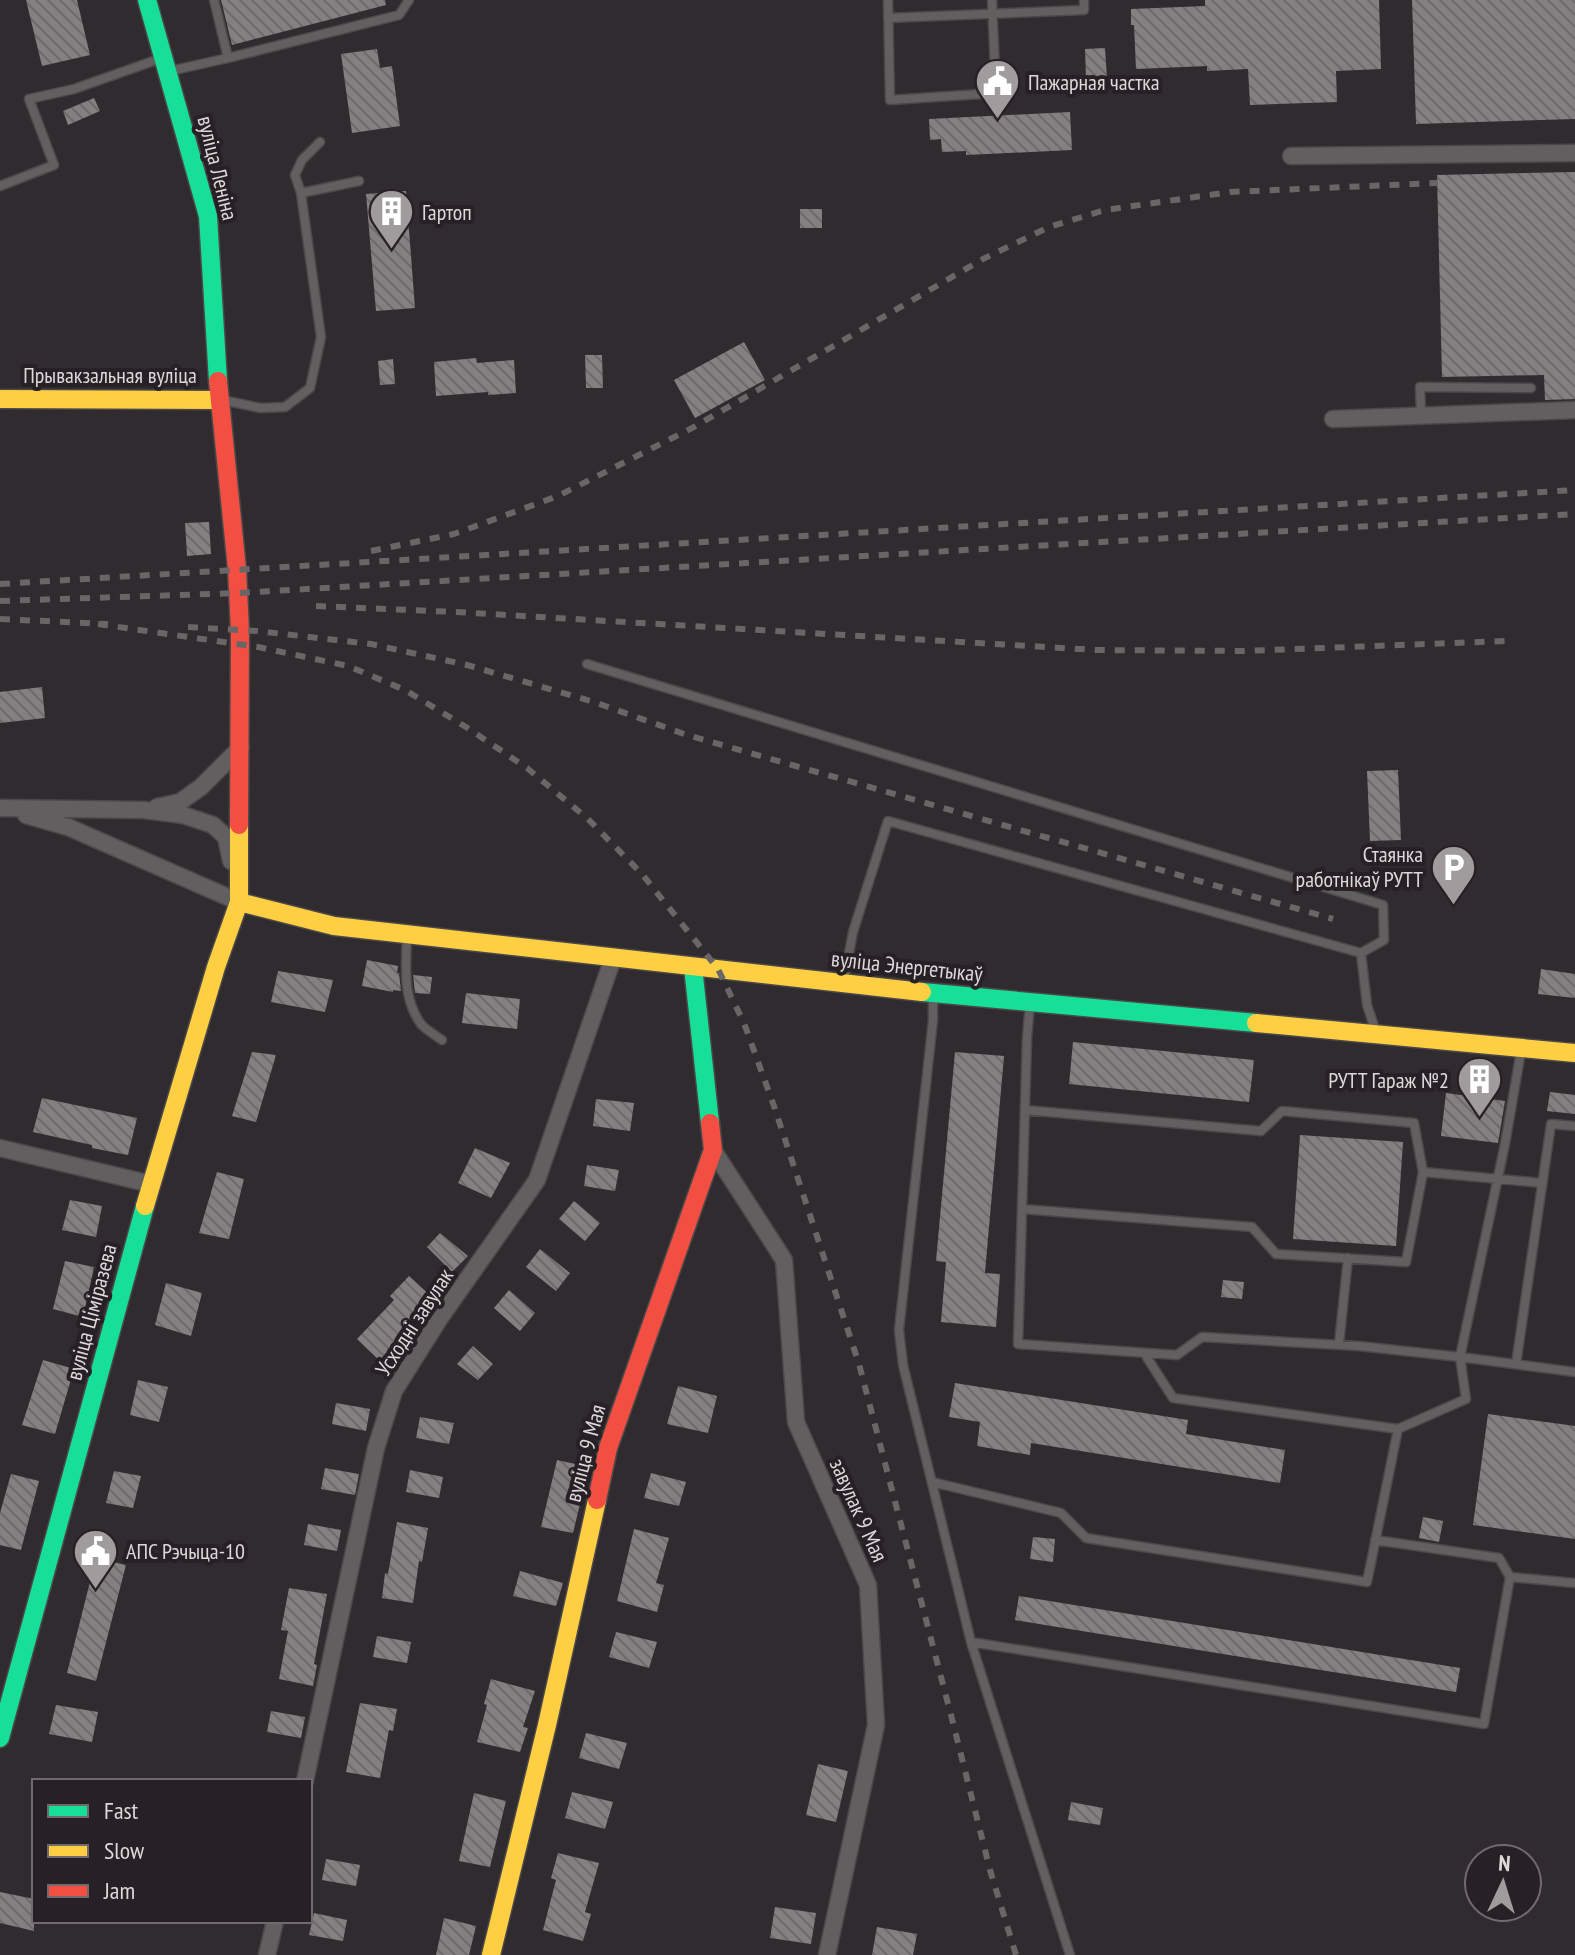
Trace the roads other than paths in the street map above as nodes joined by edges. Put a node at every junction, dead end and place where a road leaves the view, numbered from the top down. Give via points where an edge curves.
1 (147, 0) edge
2 (214, 0) edge
3 (409, 0) edge
4 (888, 0) edge
5 (992, 0) edge
6 (1084, 0) edge
7 (992, 13) junction
8 (888, 18) junction
9 (228, 58) junction
10 (166, 65) junction
11 (320, 142) dead end
12 (1575, 153) edge
13 (1291, 156) dead end
14 (359, 181) dead end
15 (0, 186) edge
16 (301, 193) junction
17 (1531, 388) dead end
18 (0, 399) edge
19 (219, 400) junction
20 (1575, 410) edge
21 (1421, 416) junction
22 (1333, 419) dead end
23 (587, 664) dead end
24 (241, 747) junction
25 (2, 808) edge
26 (144, 810) junction
27 (239, 902) junction
28 (407, 935) junction
29 (1361, 953) junction
30 (613, 958) junction
31 (693, 967) junction
32 (843, 984) junction
33 (933, 993) junction
34 (1031, 1002) junction
35 (1376, 1035) junction
36 (442, 1040) dead end
37 (1521, 1048) junction
38 (1575, 1053) edge
39 (1025, 1110) junction
40 (1575, 1126) edge
41 (0, 1148) edge
42 (713, 1150) junction
43 (1423, 1172) junction
44 (1497, 1179) junction
45 (1542, 1183) junction
46 (151, 1184) junction
47 (1022, 1209) junction
48 (1348, 1258) junction
49 (1339, 1344) junction
50 (1144, 1353) junction
51 (1460, 1357) junction
52 (1516, 1364) junction
53 (1575, 1372) edge
54 (1398, 1429) junction
55 (932, 1482) junction
56 (1375, 1540) junction
57 (1510, 1577) junction
58 (1575, 1583) edge
59 (971, 1642) junction
60 (5, 1700) edge
61 (0, 1738) edge
62 (305, 1779) edge
63 (275, 1923) edge
64 (267, 1955) edge
65 (491, 1955) edge
66 (827, 1955) edge
67 (1070, 1955) edge

1 - 10 street, вуліца Леніна
2 - 9 lane
3 - 9 lane via 399,15
4 - 8 lane
5 - 7 lane
6 - 7 lane via 1084,10
7 - 8 lane
7 - 8 lane via 996,93 890,100
9 - 10 lane
10 - 15 lane via 29,99 54,165
10 - 19 street, вуліца Леніна via 208,216
11 - 16 lane via 295,175
12 - 13 street
14 - 16 lane
16 - 19 lane via 321,337 310,388 285,407
17 - 21 lane via 1420,387
18 - 19 street, Прывакзальная вуліца
19 - 24 street, вуліца Леніна via 237,569
20 - 21 street
21 - 22 street
23 - 29 lane via 1383,905 1384,940
24 - 26 street via 180,802
24 - 27 street, вуліца Ціміразева
25 - 26 street
25 - 27 street via 68,827
26 - 27 street via 183,815 213,825 226,837
27 - 28 street, вуліца Энергетыкаў via 334,926
27 - 46 street, вуліца Ціміразева
28 - 30 street, вуліца Энергетыкаў
28 - 36 lane via 408,996 422,1025
29 - 32 lane via 888,821 853,932
29 - 35 lane
30 - 31 street, вуліца Энергетыкаў
30 - 62 street, Усходні завулак via 537,1180 394,1391 376,1448
31 - 32 street, вуліца Энергетыкаў
31 - 42 street, вуліца 9 Мая
32 - 33 street, вуліца Энергетыкаў
33 - 34 street, вуліца Энергетыкаў
33 - 55 lane via 899,1330
34 - 35 street, вуліца Энергетыкаў
34 - 39 lane
35 - 37 street, вуліца Энергетыкаў
37 - 38 street, вуліца Энергетыкаў
37 - 44 lane
39 - 43 lane via 1261,1131 1282,1111 1414,1123
39 - 47 lane
40 - 45 lane via 1551,1124
41 - 46 street
42 - 65 street, вуліца 9 Мая via 608,1448
42 - 66 street, завулак 9 Мая via 784,1260 796,1422 868,1585 876,1725
43 - 44 lane
43 - 48 lane via 1406,1262
44 - 45 lane
44 - 51 lane
45 - 52 lane
46 - 60 street, вуліца Ціміразева
47 - 48 lane via 1252,1227 1276,1254
47 - 50 lane via 1018,1344
48 - 49 lane
49 - 50 lane via 1202,1337 1177,1355
49 - 51 lane
50 - 54 lane via 1173,1398
51 - 52 lane
51 - 54 lane via 1466,1399
52 - 53 lane
54 - 56 lane
55 - 56 lane via 1061,1513 1086,1538 1367,1582
55 - 59 lane
56 - 57 lane via 1499,1558
57 - 58 lane
57 - 59 lane via 1484,1724
59 - 67 lane
60 - 61 street, вуліца Ціміразева
63 - 64 street

